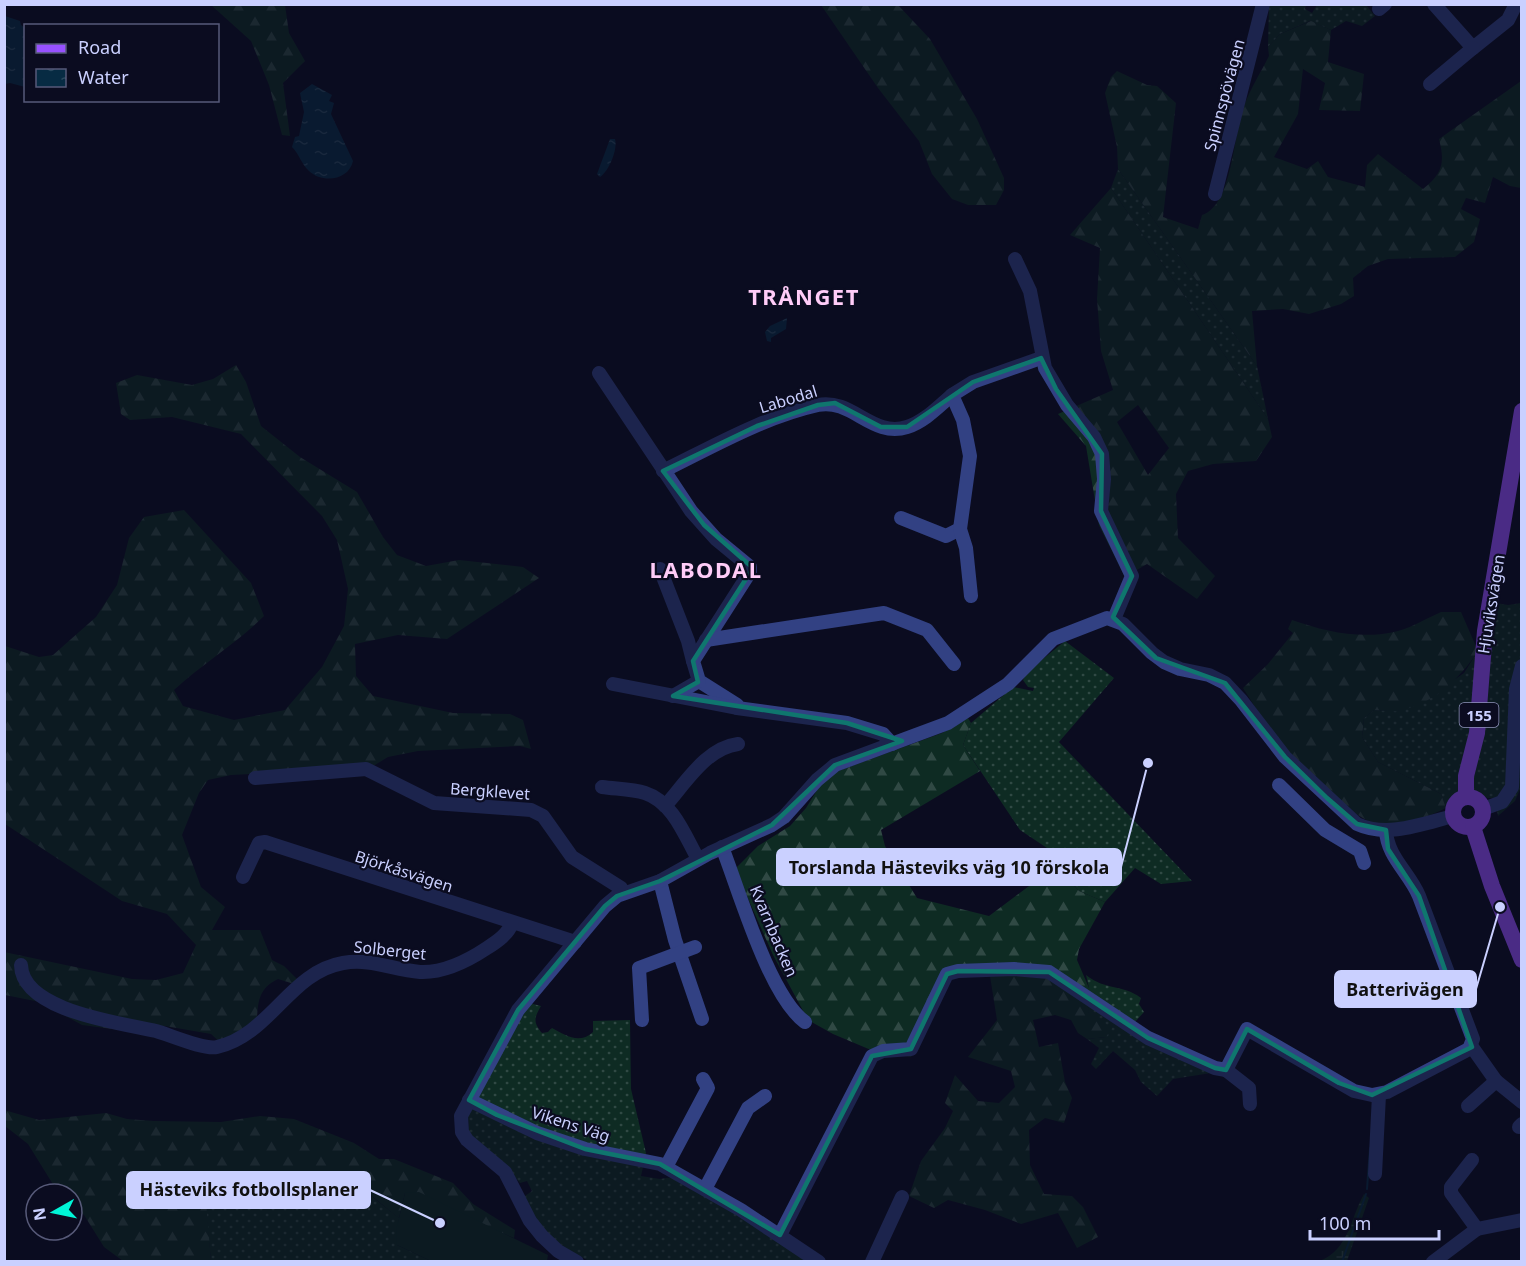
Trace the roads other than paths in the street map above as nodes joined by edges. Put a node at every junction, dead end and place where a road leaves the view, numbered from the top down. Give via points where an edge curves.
1 (1263, 4) edge
2 (1434, 4) edge
3 (1516, 4) edge
4 (1473, 48) junction
5 (1430, 84) dead end
6 (1215, 194) dead end
7 (1015, 259) dead end
8 (1041, 358) junction
9 (599, 373) dead end
10 (952, 395) junction
11 (1521, 411) edge
12 (663, 471) junction
13 (901, 518) dead end
14 (960, 529) junction
15 (660, 569) dead end
16 (971, 596) dead end
17 (1114, 619) junction
18 (706, 640) junction
19 (693, 661) junction
20 (954, 664) dead end
21 (1521, 669) edge
22 (699, 681) junction
23 (613, 684) dead end
24 (673, 696) junction
25 (737, 708) junction
26 (738, 744) dead end
27 (892, 744) junction
28 (255, 778) dead end
29 (1279, 785) dead end
30 (602, 787) dead end
31 (1323, 794) junction
32 (1466, 797) junction
33 (665, 806) junction
34 (1483, 809) junction
35 (1307, 813) junction
36 (1453, 816) junction
37 (1473, 827) junction
38 (1386, 831) junction
39 (722, 848) junction
40 (698, 859) junction
41 (1364, 863) dead end
42 (243, 877) dead end
43 (660, 881) junction
44 (624, 893) junction
45 (512, 922) junction
46 (575, 942) junction
47 (695, 948) dead end
48 (680, 953) junction
49 (1521, 960) edge
50 (21, 965) dead end
51 (702, 1018) dead end
52 (642, 1020) dead end
53 (805, 1022) dead end
54 (1472, 1047) junction
55 (1226, 1070) junction
56 (703, 1079) dead end
57 (1496, 1081) junction
58 (1379, 1095) junction
59 (765, 1096) dead end
60 (469, 1100) junction
61 (1521, 1102) edge
62 (1250, 1104) dead end
63 (1468, 1106) dead end
64 (1473, 1160) dead end
65 (666, 1167) junction
66 (1375, 1174) dead end
67 (705, 1189) junction
68 (902, 1197) dead end
69 (1521, 1220) edge
70 (1477, 1229) junction
71 (780, 1235) junction
72 (578, 1262) edge
73 (819, 1262) edge
74 (872, 1262) edge
75 (1433, 1262) edge

1 - 6 street, Spinnspövägen
2 - 4 street
3 - 4 street via 1508,20
4 - 5 street
7 - 8 street via 1032,300
8 - 10 street, Labodal via 973,382
8 - 17 street via 1056,389 1093,435 1102,454 1101,511 1132,576
9 - 12 street
10 - 12 street, Labodal via 914,424 897,429 874,425 835,403 818,405 747,430
10 - 14 street via 963,420 970,456
11 - 32 main road, Hjuviksvägen / 155 via 1485,632 1477,733 1466,776
12 - 18 street via 704,525 750,567
13 - 14 street via 946,536
14 - 16 street
15 - 19 street
17 - 27 street via 1103,619 1059,635 986,701 948,723
17 - 31 street via 1156,658 1225,683 1285,757
18 - 19 street
18 - 20 street via 884,614 927,630
19 - 22 street
21 - 34 street via 1516,688 1512,787 1502,802
22 - 24 street
22 - 25 street
23 - 24 street
24 - 25 street
25 - 27 street via 857,726 883,734
26 - 33 street via 725,746 711,755
27 - 39 street via 835,765 784,817
28 - 44 street, Bergklevet via 366,769 434,803 531,810 543,816 572,857
29 - 35 street
30 - 33 street via 645,793
31 - 35 street
31 - 38 street via 1357,824
32 - 34 main road via 1476,799
32 - 36 main road via 1455,804
33 - 40 street
34 - 37 main road via 1482,820
35 - 41 street via 1332,835 1360,851
36 - 37 main road via 1461,826
36 - 38 street
37 - 49 main road
38 - 54 street via 1388,849 1413,880 1473,1039
39 - 40 street
39 - 53 street, Kvarnbacken via 772,974
40 - 43 street
42 - 45 street, Björkåsvägen via 259,843 265,842
43 - 44 street
43 - 48 street
44 - 46 street via 605,906
45 - 46 street, Björkåsvägen
45 - 50 street, Solberget via 510,930 490,946 446,968 420,972 364,961 333,965 302,982 252,1032 216,1047 52,1004 32,988 21,974
46 - 60 street via 518,1010
47 - 48 street
48 - 51 street
48 - 52 street via 639,968
54 - 57 street
54 - 58 street
55 - 58 street via 1247,1029 1354,1090
55 - 62 street via 1249,1088
55 - 71 street via 1210,1067 1148,1038 1048,972 1014,969 947,974 911,1049 872,1056
56 - 65 street via 708,1088
57 - 61 street
57 - 63 street
58 - 66 street
59 - 67 street via 748,1108
60 - 65 street, Vikens Väg via 537,1132 585,1149 654,1161
60 - 72 street via 461,1116 467,1140 505,1172 530,1221 548,1244
64 - 70 street via 1451,1187 1451,1193
65 - 67 street, Vikens Väg
67 - 71 street, Vikens Väg
68 - 74 street
69 - 70 street
70 - 75 street
71 - 73 street, Vikens Väg

